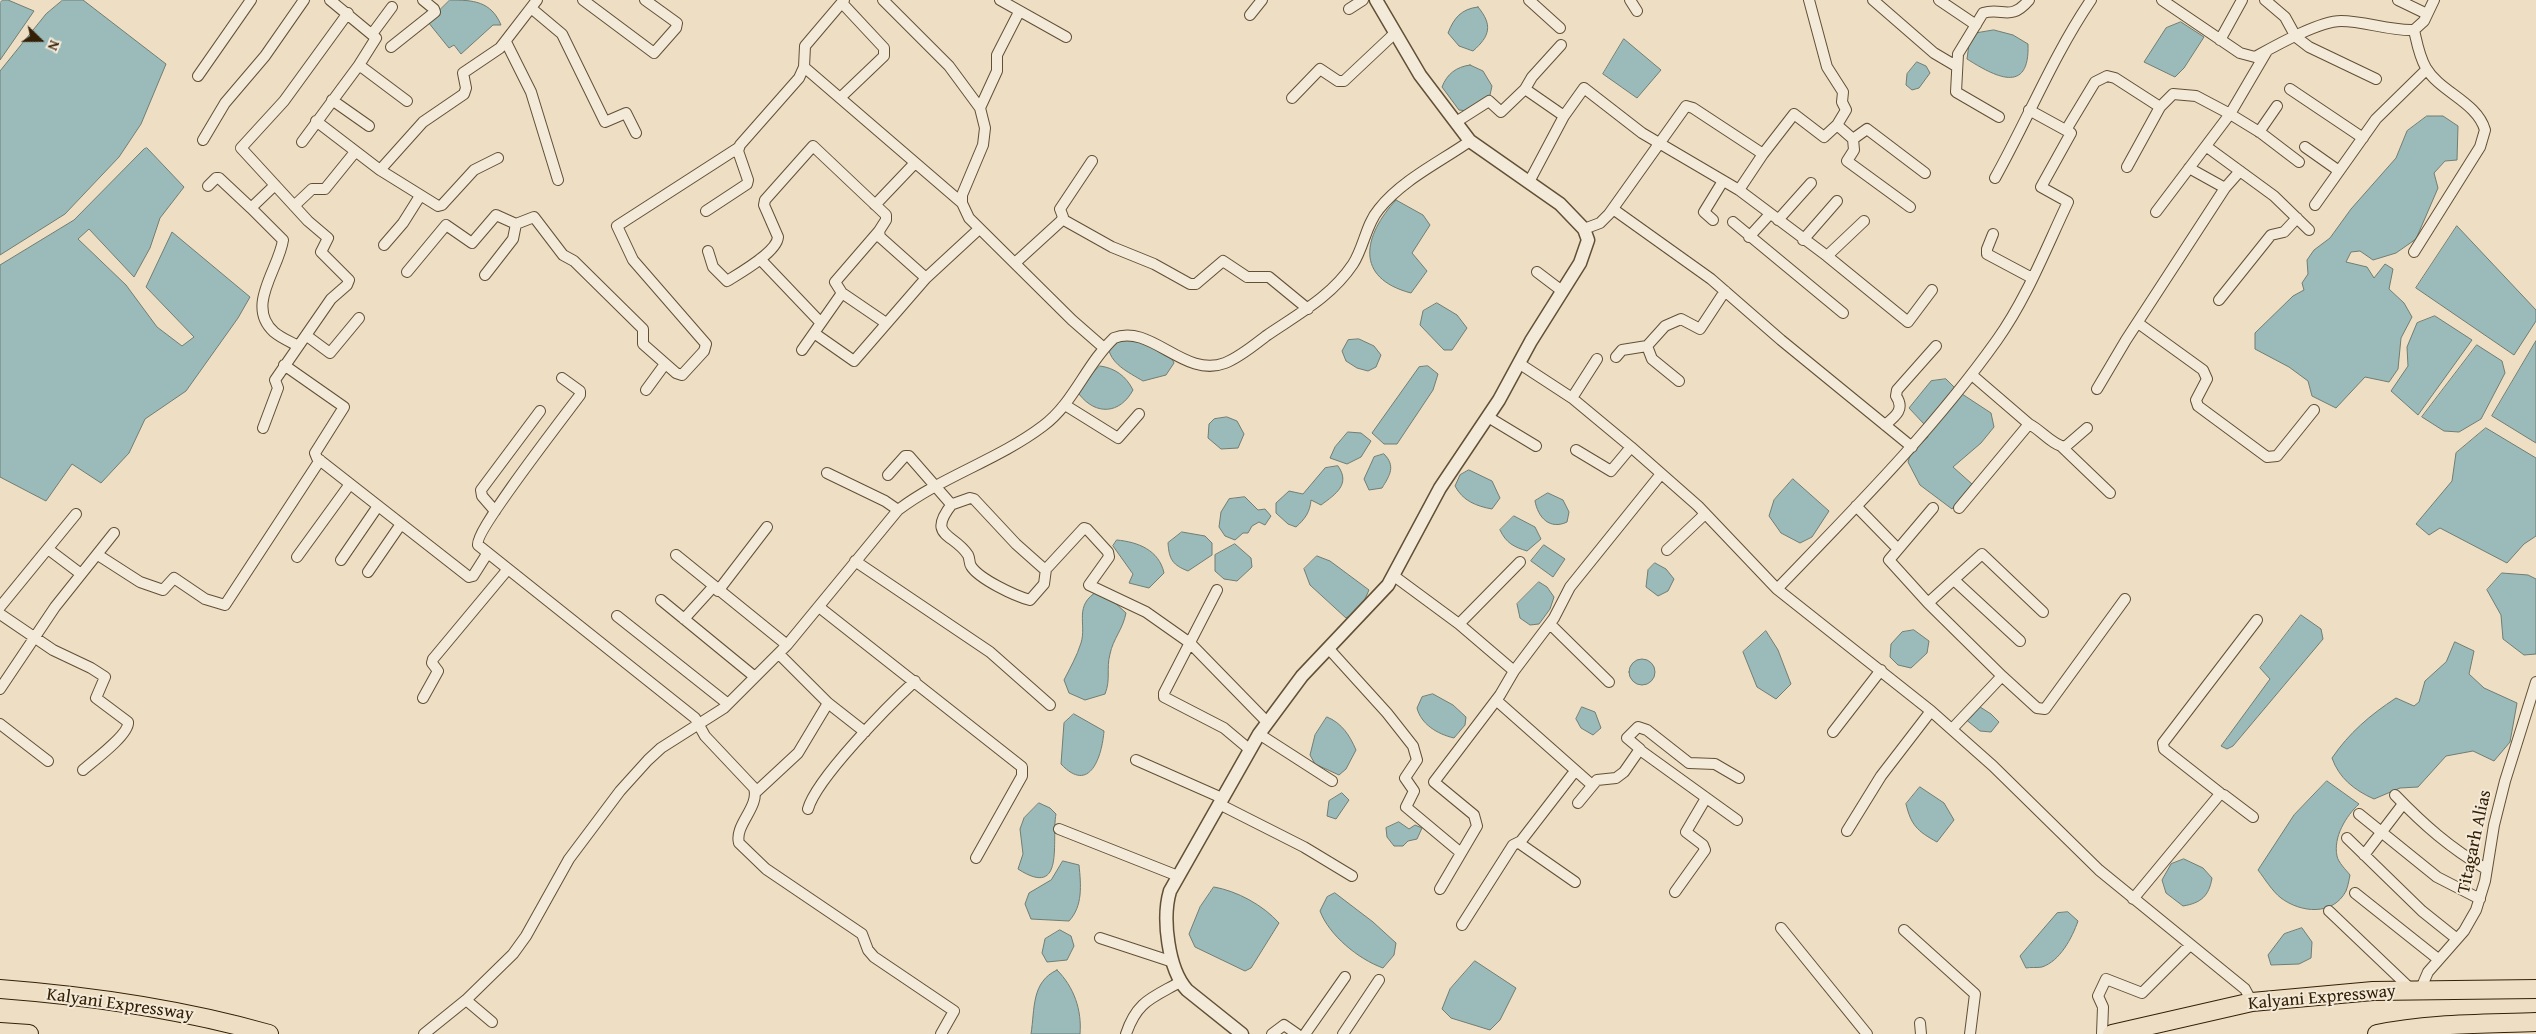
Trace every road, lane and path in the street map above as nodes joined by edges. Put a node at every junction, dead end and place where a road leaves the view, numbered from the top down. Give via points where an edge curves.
1 (251, 0) edge
2 (304, 0) edge
3 (330, 0) edge
4 (423, 0) edge
5 (583, 0) edge
6 (645, 0) edge
7 (883, 0) edge
8 (1000, 0) edge
9 (1262, 0) edge
10 (1363, 0) edge
11 (1376, 0) edge
12 (1529, 0) edge
13 (1630, 0) edge
14 (1809, 0) edge
15 (1873, 0) edge
16 (1939, 0) edge
17 (2029, 0) edge
18 (2091, 0) edge
19 (2162, 0) edge
20 (2242, 0) edge
21 (2266, 0) edge
22 (2398, 0) edge
23 (2434, 0) edge
24 (843, 1) edge
25 (534, 4) edge
26 (392, 7) dead end
27 (1349, 9) dead end
28 (1637, 11) dead end
29 (1019, 12) junction
30 (348, 13) junction
31 (2427, 14) junction
32 (1250, 15) dead end
33 (1976, 25) junction
34 (1560, 28) dead end
35 (2414, 30) junction
36 (1395, 33) junction
37 (372, 34) junction
38 (1066, 37) dead end
39 (2296, 37) junction
40 (2220, 40) junction
41 (506, 42) junction
42 (1561, 46) dead end
43 (391, 47) dead end
44 (2268, 50) junction
45 (359, 65) junction
46 (1956, 66) junction
47 (804, 67) junction
48 (2426, 70) junction
49 (198, 76) dead end
50 (2376, 79) dead end
51 (1525, 89) junction
52 (2290, 89) dead end
53 (840, 98) junction
54 (1292, 98) dead end
55 (332, 100) junction
56 (406, 101) dead end
57 (2277, 106) dead end
58 (2160, 107) junction
59 (980, 108) junction
60 (2029, 110) junction
61 (2230, 114) junction
62 (1564, 116) junction
63 (1999, 117) dead end
64 (316, 121) junction
65 (1456, 122) junction
66 (1837, 124) junction
67 (368, 126) dead end
68 (2066, 130) junction
69 (2259, 132) junction
70 (636, 133) dead end
71 (2363, 138) junction
72 (1853, 139) junction
73 (204, 140) dead end
74 (1470, 141) junction
75 (302, 142) dead end
76 (1660, 144) junction
77 (2207, 147) junction
78 (738, 148) junction
79 (2305, 148) dead end
80 (355, 152) junction
81 (1763, 154) junction
82 (498, 158) dead end
83 (1092, 161) dead end
84 (2299, 162) dead end
85 (915, 163) junction
86 (2127, 167) dead end
87 (2189, 168) junction
88 (380, 170) junction
89 (2240, 171) junction
90 (2339, 171) junction
91 (1925, 173) dead end
92 (1995, 178) dead end
93 (558, 180) dead end
94 (1723, 181) junction
95 (1528, 182) junction
96 (1811, 183) dead end
97 (275, 185) junction
98 (208, 186) dead end
99 (2225, 188) junction
100 (1739, 190) junction
101 (420, 196) junction
102 (1837, 201) dead end
103 (962, 203) junction
104 (876, 205) junction
105 (2315, 205) dead end
106 (294, 206) junction
107 (1910, 207) dead end
108 (251, 208) junction
109 (1613, 209) junction
110 (706, 212) dead end
111 (2156, 212) dead end
112 (1774, 217) junction
113 (2297, 218) junction
114 (1062, 219) junction
115 (1714, 220) dead end
116 (1864, 221) dead end
117 (1732, 222) dead end
118 (516, 224) junction
119 (979, 229) junction
120 (1584, 229) junction
121 (2309, 230) dead end
122 (879, 231) junction
123 (1993, 234) dead end
124 (1749, 237) junction
125 (1803, 240) junction
126 (384, 245) dead end
127 (708, 251) dead end
128 (2414, 252) dead end
129 (1827, 256) junction
130 (760, 259) junction
131 (1014, 263) junction
132 (408, 272) dead end
133 (1536, 272) dead end
134 (485, 275) dead end
135 (926, 278) junction
136 (2032, 278) junction
137 (1932, 290) dead end
138 (1562, 291) junction
139 (1726, 291) junction
140 (842, 293) junction
141 (2219, 300) dead end
142 (1308, 309) junction
143 (1843, 313) dead end
144 (358, 318) dead end
145 (821, 322) junction
146 (886, 323) junction
147 (2138, 323) junction
148 (814, 333) junction
149 (307, 336) junction
150 (298, 346) junction
151 (1647, 346) junction
152 (1936, 346) dead end
153 (1104, 348) junction
154 (802, 350) dead end
155 (1616, 357) dead end
156 (1597, 359) dead end
157 (665, 364) junction
158 (1520, 364) junction
159 (284, 365) junction
160 (1972, 375) junction
161 (562, 378) dead end
162 (1679, 381) dead end
163 (2098, 389) dead end
164 (646, 390) dead end
165 (1572, 398) junction
166 (1065, 405) junction
167 (2314, 410) dead end
168 (540, 411) dead end
169 (1139, 414) dead end
170 (1488, 416) junction
171 (2029, 424) junction
172 (1886, 425) junction
173 (263, 428) dead end
174 (2087, 428) dead end
175 (1536, 446) dead end
176 (1912, 446) junction
177 (1631, 447) junction
178 (2062, 447) junction
179 (1576, 450) dead end
180 (320, 460) junction
181 (827, 473) dead end
182 (1661, 474) junction
183 (888, 475) dead end
184 (350, 484) junction
185 (936, 486) junction
186 (2110, 493) dead end
187 (952, 504) junction
188 (378, 506) junction
189 (1856, 506) junction
190 (1933, 508) dead end
191 (1959, 508) dead end
192 (898, 510) junction
193 (495, 511) junction
194 (76, 514) dead end
195 (1705, 514) junction
196 (401, 524) junction
197 (767, 527) dead end
198 (114, 533) dead end
199 (1897, 548) junction
200 (48, 549) junction
201 (1667, 550) dead end
202 (487, 554) junction
203 (98, 555) junction
204 (676, 555) dead end
205 (297, 557) dead end
206 (341, 560) dead end
207 (855, 561) junction
208 (1520, 562) dead end
209 (1046, 568) junction
210 (508, 569) junction
211 (368, 572) dead end
212 (81, 574) junction
213 (1394, 576) junction
214 (1954, 580) junction
215 (715, 589) junction
216 (1777, 589) junction
217 (1217, 590) dead end
218 (2125, 599) dead end
219 (661, 600) dead end
220 (1928, 603) junction
221 (0, 607) edge
222 (819, 607) junction
223 (2043, 612) dead end
224 (0, 614) edge
225 (617, 616) dead end
226 (684, 619) junction
227 (2258, 620) dead end
228 (1459, 624) junction
229 (1550, 624) junction
230 (35, 637) junction
231 (2020, 641) dead end
232 (1190, 642) junction
233 (787, 645) junction
234 (1329, 650) junction
235 (779, 654) junction
236 (1881, 670) junction
237 (1514, 671) junction
238 (2002, 676) junction
239 (755, 677) junction
240 (915, 681) junction
241 (1609, 682) dead end
242 (2536, 682) edge
243 (0, 689) edge
244 (423, 698) dead end
245 (1496, 700) junction
246 (828, 703) junction
247 (728, 704) junction
248 (1050, 705) dead end
249 (1931, 711) junction
250 (1267, 722) junction
251 (0, 724) edge
252 (700, 725) junction
253 (1952, 729) junction
254 (865, 732) junction
255 (1833, 732) dead end
256 (1258, 734) junction
257 (1249, 748) junction
258 (1640, 750) junction
259 (1136, 760) dead end
260 (48, 761) dead end
261 (83, 770) dead end
262 (1575, 771) junction
263 (1739, 778) dead end
264 (1332, 780) dead end
265 (1592, 785) junction
266 (756, 792) junction
267 (2220, 794) junction
268 (2395, 795) dead end
269 (1706, 798) junction
270 (1221, 801) junction
271 (1578, 803) dead end
272 (2403, 804) junction
273 (808, 809) dead end
274 (2359, 814) dead end
275 (2253, 817) dead end
276 (1737, 820) dead end
277 (1059, 829) dead end
278 (1847, 831) dead end
279 (2382, 832) junction
280 (2347, 838) dead end
281 (1519, 843) junction
282 (1461, 853) junction
283 (2364, 855) junction
284 (976, 858) dead end
285 (2486, 870) junction
286 (1178, 876) junction
287 (1352, 876) dead end
288 (1575, 882) dead end
289 (1440, 889) dead end
290 (1675, 892) dead end
291 (2355, 893) dead end
292 (2133, 898) junction
293 (2480, 899) junction
294 (2329, 911) dead end
295 (1462, 925) dead end
296 (1781, 928) dead end
297 (1904, 930) dead end
298 (1100, 938) dead end
299 (2457, 939) junction
300 (2190, 945) junction
301 (2438, 959) junction
302 (1172, 962) junction
303 (1345, 977) dead end
304 (1379, 980) dead end
305 (1180, 982) junction
306 (0, 989) edge
307 (2536, 989) edge
308 (2413, 991) junction
309 (466, 1000) junction
310 (2252, 1002) junction
311 (492, 1022) dead end
312 (2536, 1022) edge
313 (2499, 1029) edge
314 (0, 1032) edge
315 (2399, 1032) edge
316 (29, 1034) edge
317 (269, 1034) edge
318 (424, 1034) edge
319 (941, 1034) edge
320 (1126, 1034) edge
321 (1242, 1034) edge
322 (1272, 1034) edge
323 (1297, 1034) edge
324 (1304, 1034) edge
325 (1343, 1034) edge
326 (1867, 1034) edge
327 (1970, 1034) edge
328 (2102, 1034) edge
329 (2112, 1034) edge
330 (2378, 1034) edge

1 - 49 street
2 - 73 street via 265,56 225,104
3 - 30 street
4 - 43 street via 434,12
5 - 6 street via 654,53 677,23
7 - 59 street via 949,66
8 - 29 street
9 - 32 street
10 - 27 street
11 - 36 street
12 - 34 street
13 - 28 street
14 - 66 street via 1826,67 1843,92 1842,102 1846,110
15 - 46 street via 1934,54
16 - 33 street
17 - 33 street via 2021,9 2004,14 1982,13
18 - 60 street via 2059,51
19 - 40 street
20 - 40 street
21 - 39 street via 2285,17
22 - 31 street
23 - 31 street
24 - 47 street via 805,46
24 - 53 street via 885,52
25 - 41 street
25 - 70 street via 562,34 605,122 626,113
26 - 37 street
29 - 38 street
29 - 59 street via 997,55 997,71
30 - 37 street
30 - 97 street via 284,101 241,148
31 - 35 street
33 - 46 street via 1958,54
35 - 39 street via 2341,21 2327,22
35 - 48 street
36 - 54 street via 1344,81 1338,81 1320,69
36 - 65 street via 1420,76
37 - 45 street via 376,41
39 - 44 street
39 - 50 street via 2309,47
40 - 44 street via 2240,53 2255,57
41 - 88 street via 464,72 464,94 423,122
41 - 93 street via 534,100
42 - 51 street
44 - 61 street
45 - 55 street
45 - 56 street
46 - 63 street via 1956,92
47 - 53 street
47 - 78 street via 799,78
48 - 71 street via 2376,119
48 - 128 street via 2478,116 2485,130 2480,147
51 - 62 street
51 - 65 street via 1501,112 1488,101
52 - 71 street
53 - 85 street
55 - 64 street
55 - 67 street
57 - 69 street
58 - 61 street via 2173,94 2196,96
58 - 68 street via 2107,76 2096,82
58 - 86 street
59 - 103 street via 985,128 983,145 964,187
60 - 68 street
60 - 92 street
61 - 69 street
61 - 77 street
62 - 76 street via 1584,88
62 - 95 street
64 - 75 street
64 - 80 street
65 - 74 street
66 - 72 street
66 - 81 street via 1824,137 1794,114
68 - 136 street via 2071,133 2041,187 2068,202
69 - 84 street
71 - 90 street
72 - 91 street via 1867,129
72 - 107 street via 1854,150 1847,161
74 - 95 street
74 - 142 street via 1398,191 1378,210 1363,248 1352,265 1331,292
76 - 81 street via 1686,106
76 - 94 street
76 - 109 street
77 - 87 street
77 - 89 street
78 - 110 street via 748,183
78 - 157 street via 617,226 633,260 706,344 704,351 682,375
79 - 90 street
80 - 88 street
80 - 106 street via 325,189 312,189
81 - 100 street
82 - 101 street via 474,170 440,206
83 - 114 street via 1060,209
85 - 103 street
85 - 104 street
87 - 99 street
87 - 111 street
88 - 101 street
89 - 99 street
89 - 113 street
90 - 105 street
94 - 100 street
94 - 115 street via 1704,212
95 - 120 street via 1560,204
96 - 112 street
97 - 106 street
97 - 108 street
98 - 108 street via 220,178
99 - 147 street
100 - 112 street
101 - 126 street
102 - 125 street
103 - 119 street
104 - 122 street via 887,218
104 - 130 street via 812,147 765,200 778,240
106 - 149 street via 328,238 321,252 349,280 331,299
108 - 150 street via 283,240 263,294 266,322 275,333
109 - 120 street via 1600,223
109 - 139 street
112 - 124 street
112 - 125 street
113 - 121 street
113 - 141 street via 2284,232 2271,234
114 - 131 street
114 - 142 street via 1190,284 1196,284 1223,260 1247,276 1268,277
116 - 129 street
117 - 124 street
118 - 132 street via 496,214 472,243 446,225
118 - 134 street via 513,239
118 - 157 street via 534,217 563,255 574,261 643,329 643,342
119 - 131 street
119 - 135 street
120 - 138 street via 1588,240 1585,251
122 - 135 street via 880,237
122 - 140 street via 836,282
123 - 136 street via 1987,254
124 - 143 street
125 - 129 street
127 - 130 street via 713,267 726,281
129 - 137 street via 1908,322
130 - 145 street
131 - 153 street
133 - 138 street
135 - 146 street
136 - 160 street via 1998,338
138 - 158 street
139 - 151 street via 1700,329 1681,319 1664,326
139 - 172 street
140 - 145 street
140 - 146 street
142 - 153 street via 1238,357 1216,366 1189,362 1136,337 1118,336
144 - 149 street via 330,353
145 - 148 street
146 - 148 street via 853,362
147 - 163 street
147 - 167 street via 2203,370 2206,380 2196,400 2198,406 2267,457 2277,456
148 - 154 street
149 - 150 street
150 - 159 street
151 - 155 street via 1622,350
151 - 162 street via 1652,359
152 - 172 street via 1897,390 1901,408
153 - 166 street
156 - 165 street
157 - 164 street
158 - 165 street
158 - 170 street
159 - 173 street via 275,380 278,388
159 - 180 street via 344,407 315,453
160 - 171 street
160 - 176 street
161 - 193 street via 580,390 580,395
165 - 177 street
166 - 169 street via 1118,438
166 - 185 street via 1032,434
168 - 193 street via 481,490
170 - 175 street
170 - 213 street via 1440,488
171 - 178 street
171 - 191 street
172 - 176 street
174 - 178 street
176 - 189 street
177 - 179 street via 1612,471
177 - 182 street
178 - 186 street
180 - 184 street
180 - 203 street via 225,605 200,596 174,578 163,590 140,582
181 - 192 street via 886,500
182 - 195 street
182 - 229 street via 1570,587
183 - 185 street via 907,456
184 - 188 street
184 - 205 street
185 - 187 street
185 - 192 street
187 - 209 street via 974,499 1022,551
187 - 209 street via 942,519 942,528 946,536 967,554 970,566 986,580 1030,600 1044,584
188 - 196 street
188 - 206 street
189 - 199 street
189 - 216 street
190 - 199 street
192 - 207 street
193 - 202 street via 476,542
194 - 200 street
195 - 201 street
195 - 216 street
196 - 202 street via 470,577
196 - 211 street
197 - 215 street
198 - 203 street
199 - 220 street via 1889,560
200 - 212 street
200 - 221 street
202 - 210 street
203 - 212 street
204 - 215 street
207 - 222 street
207 - 248 street via 971,638
208 - 228 street
209 - 232 street via 1067,544 1084,528 1087,529 1109,557 1089,585 1146,612
210 - 244 street via 433,659 438,671
210 - 252 street
212 - 230 street
213 - 228 street
213 - 234 street via 1380,596
214 - 220 street
214 - 223 street via 1982,554
214 - 231 street
215 - 226 street
215 - 233 street
216 - 236 street
217 - 232 street
218 - 238 street via 2045,709 2038,708
219 - 226 street
220 - 238 street
222 - 233 street
222 - 240 street
224 - 230 street
225 - 247 street
226 - 239 street
227 - 267 street via 2163,743 2164,749
228 - 237 street
229 - 237 street
229 - 241 street
230 - 243 street
230 - 261 street via 104,677 96,698 129,724 110,747
232 - 250 street
232 - 257 street via 1164,696 1224,728
233 - 235 street
234 - 250 street via 1302,676
234 - 282 street via 1387,713 1416,751 1417,760 1406,776 1414,791 1406,808
235 - 239 street
235 - 246 street
236 - 249 street
236 - 255 street
237 - 245 street
238 - 253 street
239 - 247 street
240 - 254 street
240 - 284 street via 1023,770
242 - 285 street, Titagarh Alias via 2505,781
245 - 262 street
245 - 282 street via 1434,782 1476,818 1477,826
246 - 254 street
246 - 266 street via 798,754
247 - 252 street
249 - 253 street
249 - 278 street via 1880,776
250 - 256 street
251 - 260 street
252 - 266 street via 705,736
252 - 309 street via 661,748 620,791 569,859 517,948 499,970
253 - 292 street
254 - 273 street via 810,800
256 - 257 street
256 - 264 street
257 - 270 street
258 - 263 street via 1628,740 1629,734 1638,727 1647,730 1689,763 1715,764
258 - 265 street via 1619,776 1600,779
258 - 269 street
259 - 270 street
262 - 265 street
262 - 281 street
265 - 271 street
266 - 319 street via 739,835 739,844 766,869 862,934 874,957 954,1011
267 - 275 street
267 - 292 street
268 - 272 street
269 - 276 street
269 - 290 street via 1686,832 1705,850
270 - 286 street
270 - 287 street
272 - 279 street
272 - 285 street via 2428,830
274 - 279 street
277 - 286 street
279 - 283 street
279 - 293 street via 2437,877
280 - 283 street
281 - 288 street
281 - 295 street via 1513,845
282 - 289 street
283 - 299 street via 2422,911
285 - 293 street, Titagarh Alias
286 - 302 street via 1166,909
291 - 301 street
292 - 300 street
293 - 299 street, Titagarh Alias via 2470,922
294 - 308 street
296 - 326 street
297 - 327 street via 1976,994
298 - 302 street
299 - 301 street, Titagarh Alias
300 - 310 street via 2245,989
300 - 328 street via 2142,993 2106,979 2098,996 2103,1007
301 - 308 street, Titagarh Alias via 2422,986
302 - 305 street
303 - 324 street
304 - 325 street
305 - 320 street via 1136,1010
305 - 321 street
306 - 317 highway, Kalyani Expressway via 181,1012
307 - 308 highway, Kalyani Expressway
308 - 310 highway, Kalyani Expressway via 2373,991
309 - 311 street
309 - 318 street
310 - 329 highway, Kalyani Expressway
312 - 313 highway
313 - 315 highway
314 - 316 highway
315 - 330 highway
322 - 323 street via 1284,1025

